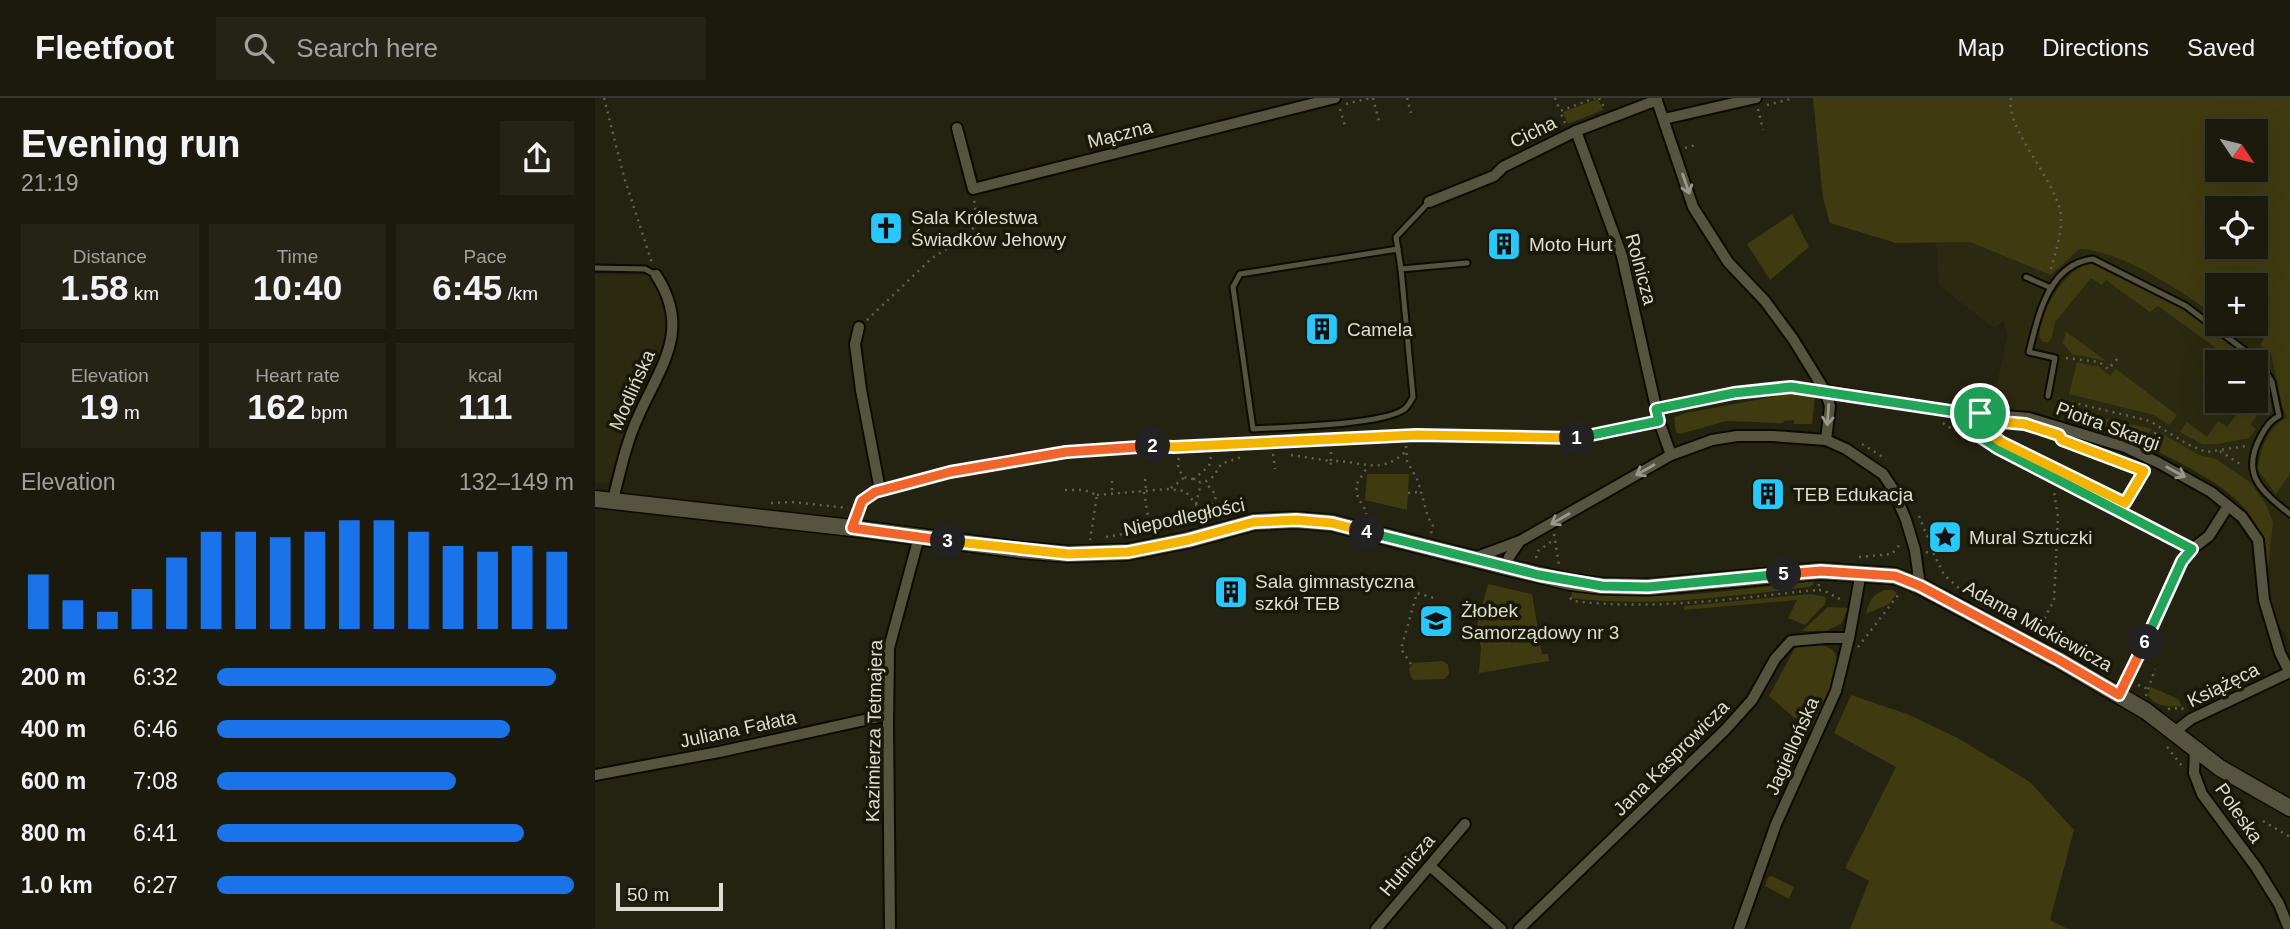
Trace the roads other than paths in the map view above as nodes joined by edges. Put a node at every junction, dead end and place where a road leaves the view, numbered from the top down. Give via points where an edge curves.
1 (1756, 98) edge
2 (1657, 99) edge
3 (1337, 102) edge
4 (1664, 119) junction
5 (957, 128) dead end
6 (1571, 130) junction
7 (1429, 202) joint
8 (1398, 249) junction
9 (1467, 263) dead end
10 (595, 268) edge
11 (1401, 269) junction
12 (656, 275) joint
13 (2026, 277) dead end
14 (2051, 288) junction
15 (859, 327) road end
16 (1825, 391) junction
17 (2048, 396) road end
18 (1957, 412) junction
19 (1658, 415) junction
20 (1826, 440) junction
21 (1671, 455) junction
22 (880, 490) junction
23 (595, 499) edge
24 (614, 500) junction
25 (2228, 506) junction
26 (2290, 514) edge
27 (852, 528) junction
28 (919, 537) junction
29 (1520, 541) junction
30 (2192, 549) junction
31 (1472, 559) junction
32 (1506, 567) junction
33 (1861, 572) junction
34 (1920, 586) junction
35 (1853, 643) junction
36 (2290, 671) edge
37 (2119, 695) junction
38 (887, 715) junction
39 (2167, 737) junction
40 (2195, 750) junction
41 (595, 775) edge
42 (2290, 808) edge
43 (1465, 824) dead end
44 (1430, 866) junction
45 (890, 929) edge
46 (1377, 929) edge
47 (1501, 929) edge
48 (1519, 929) edge
49 (1739, 929) edge
50 (2289, 929) edge

1 - 4 street
2 - 4 street
2 - 6 street, Cicha
3 - 5 street, Mączna via 973,189
4 -> 16 street via 1693,207 1728,262 1793,339
6 - 7 street, Cicha via 1494,176
6 - 19 street, Rolnicza via 1622,257
7 - 8 lane via 1396,237
8 - 11 lane
8 - 11 lane via 1240,274 1233,287 1253,429 1374,419 1406,408 1413,397
9 - 11 lane
10 - 12 lane via 645,269
12 - 24 street, Modlińska via 673,314 673,338 630,437
13 - 14 lane
14 - 17 lane via 2040,308 2029,352 2055,358
14 - 26 lane via 2081,260 2093,259 2186,306 2260,362 2272,382 2279,416 2253,450 2252,472 2265,494
15 - 22 street via 855,344 860,390
16 - 18 street, Piotra Skargi
16 - 19 lane via 1791,387 1734,393
16 -> 20 street via 1830,406
18 -> 25 street, Piotra Skargi via 2029,418 2125,447 2211,492
18 - 30 street via 1973,432 1997,448
19 - 21 street
19 - 22 street via 1578,438 1416,435 1066,452 950,472
20 - 21 street via 1737,436
20 - 34 street via 1883,474 1893,489 1912,540
21 -> 29 street
22 - 27 street via 862,501
23 - 24 street, Niepodległości
24 - 27 street, Niepodległości
25 - 30 street via 2209,536
25 - 36 street, Piotra Skargi via 2258,540 2264,600
27 - 28 street, Niepodległości
28 - 31 street, Niepodległości via 1068,554 1128,552 1254,522 1296,520 1332,523
28 - 38 street, Kazimierza Tetmajera via 889,648
29 - 31 street
29 - 32 street
30 - 37 street via 2182,561
31 - 32 street, Niepodległości
32 - 33 street, Niepodległości via 1570,582 1648,587 1821,571
33 - 34 street, Adama Mickiewicza via 1895,576
33 - 35 street, Jagiellońska
34 - 37 street, Adama Mickiewicza
35 - 48 street, Jana Kasprowicza via 1825,638 1791,641 1752,700 1725,730
35 - 49 street, Jagiellońska via 1776,824
36 - 39 street, Książęca via 2191,719
37 - 39 street, Adama Mickiewicza via 2146,711
38 - 41 street, Juliana Fałata
38 - 45 street, Kazimierza Tetmajera
39 - 40 street, Adama Mickiewicza
40 - 42 street, Adama Mickiewicza
40 - 50 street, Poleska via 2201,794 2256,867
43 - 44 street, Hutnicza
44 - 46 street, Hutnicza
44 - 47 street

